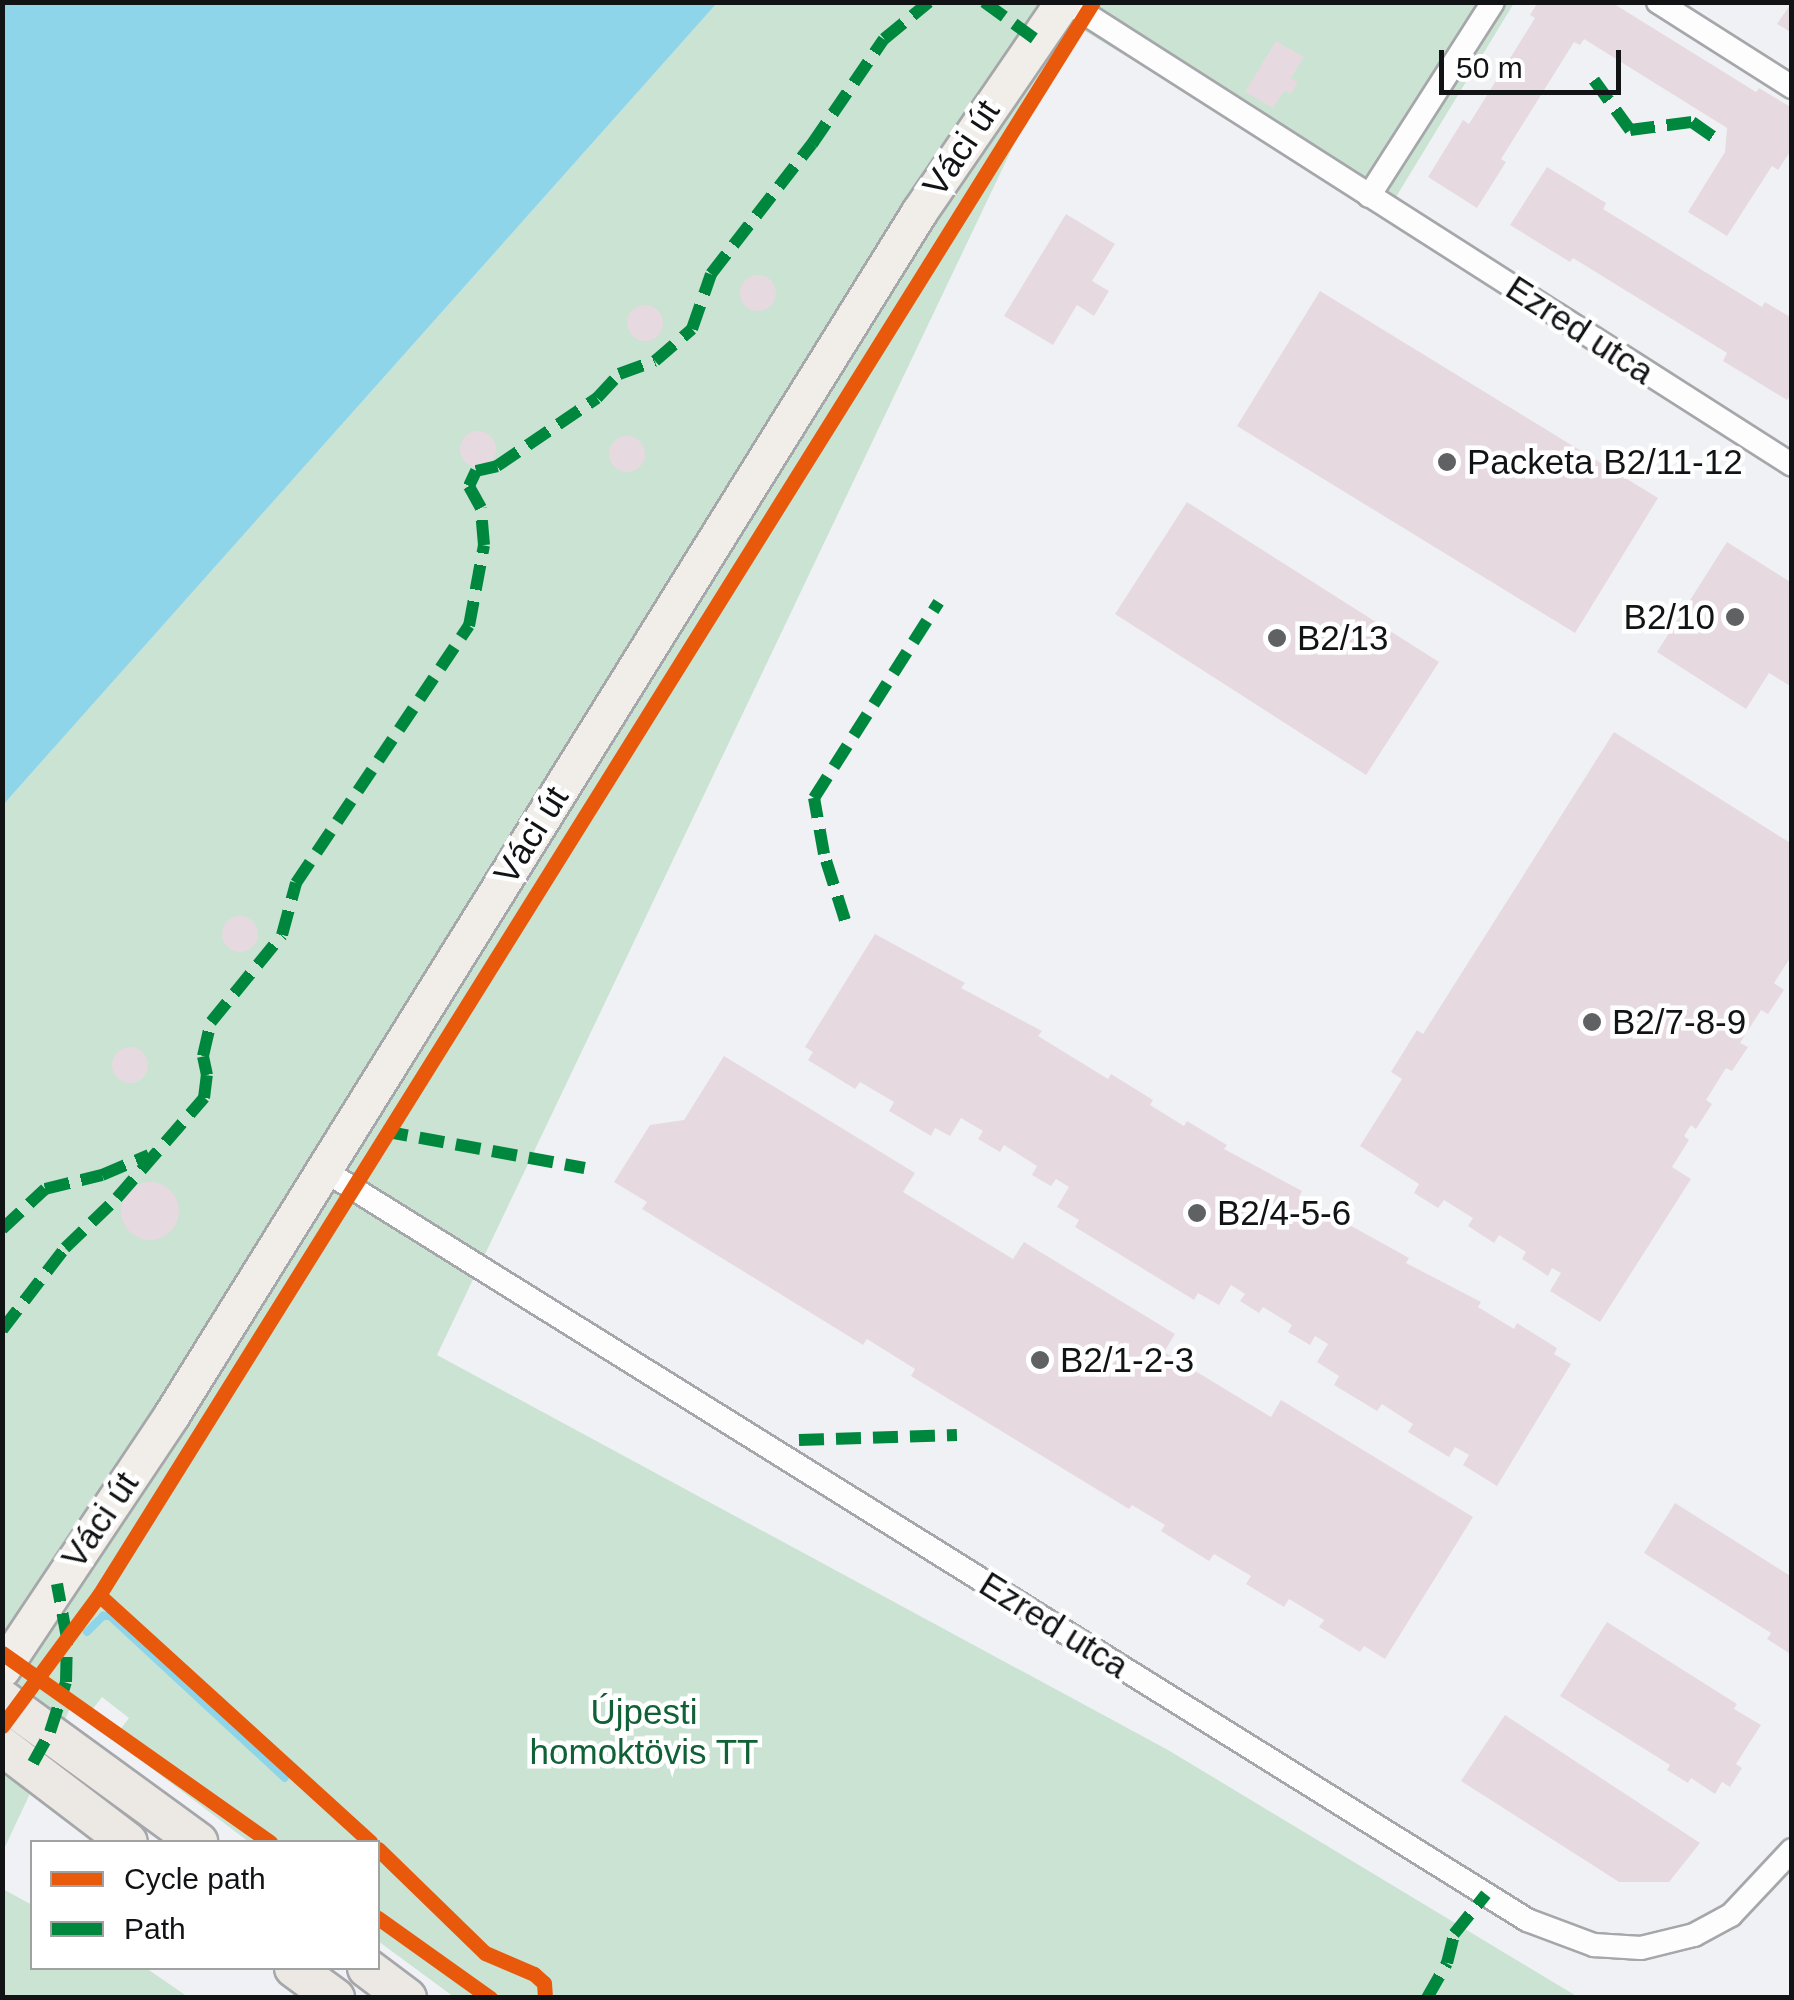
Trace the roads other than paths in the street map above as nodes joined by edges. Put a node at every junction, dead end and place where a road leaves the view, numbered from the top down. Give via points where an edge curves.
1 (1065, 2) edge
2 (1493, 2) edge
3 (1658, 2) edge
4 (1792, 87) edge
5 (1369, 196) junction
6 (1792, 465) edge
7 (322, 1169) junction
8 (2, 1669) edge
9 (2, 1699) edge
10 (2, 1746) edge
11 (125, 1840) edge
12 (195, 1840) edge
13 (1792, 1850) edge
14 (297, 1970) edge
15 (387, 1982) edge
16 (335, 1998) edge
17 (431, 1998) edge

1 - 5 street, Ezred utca
1 - 7 main road, Váci út via 918,212
2 - 5 street
3 - 4 street
5 - 6 street, Ezred utca
7 - 8 main road, Váci út via 172,1414
7 - 13 street, Ezred utca via 1527,1920 1594,1945 1641,1948 1694,1936 1731,1915
9 - 12 highway
10 - 11 highway
14 - 16 highway
15 - 17 highway

